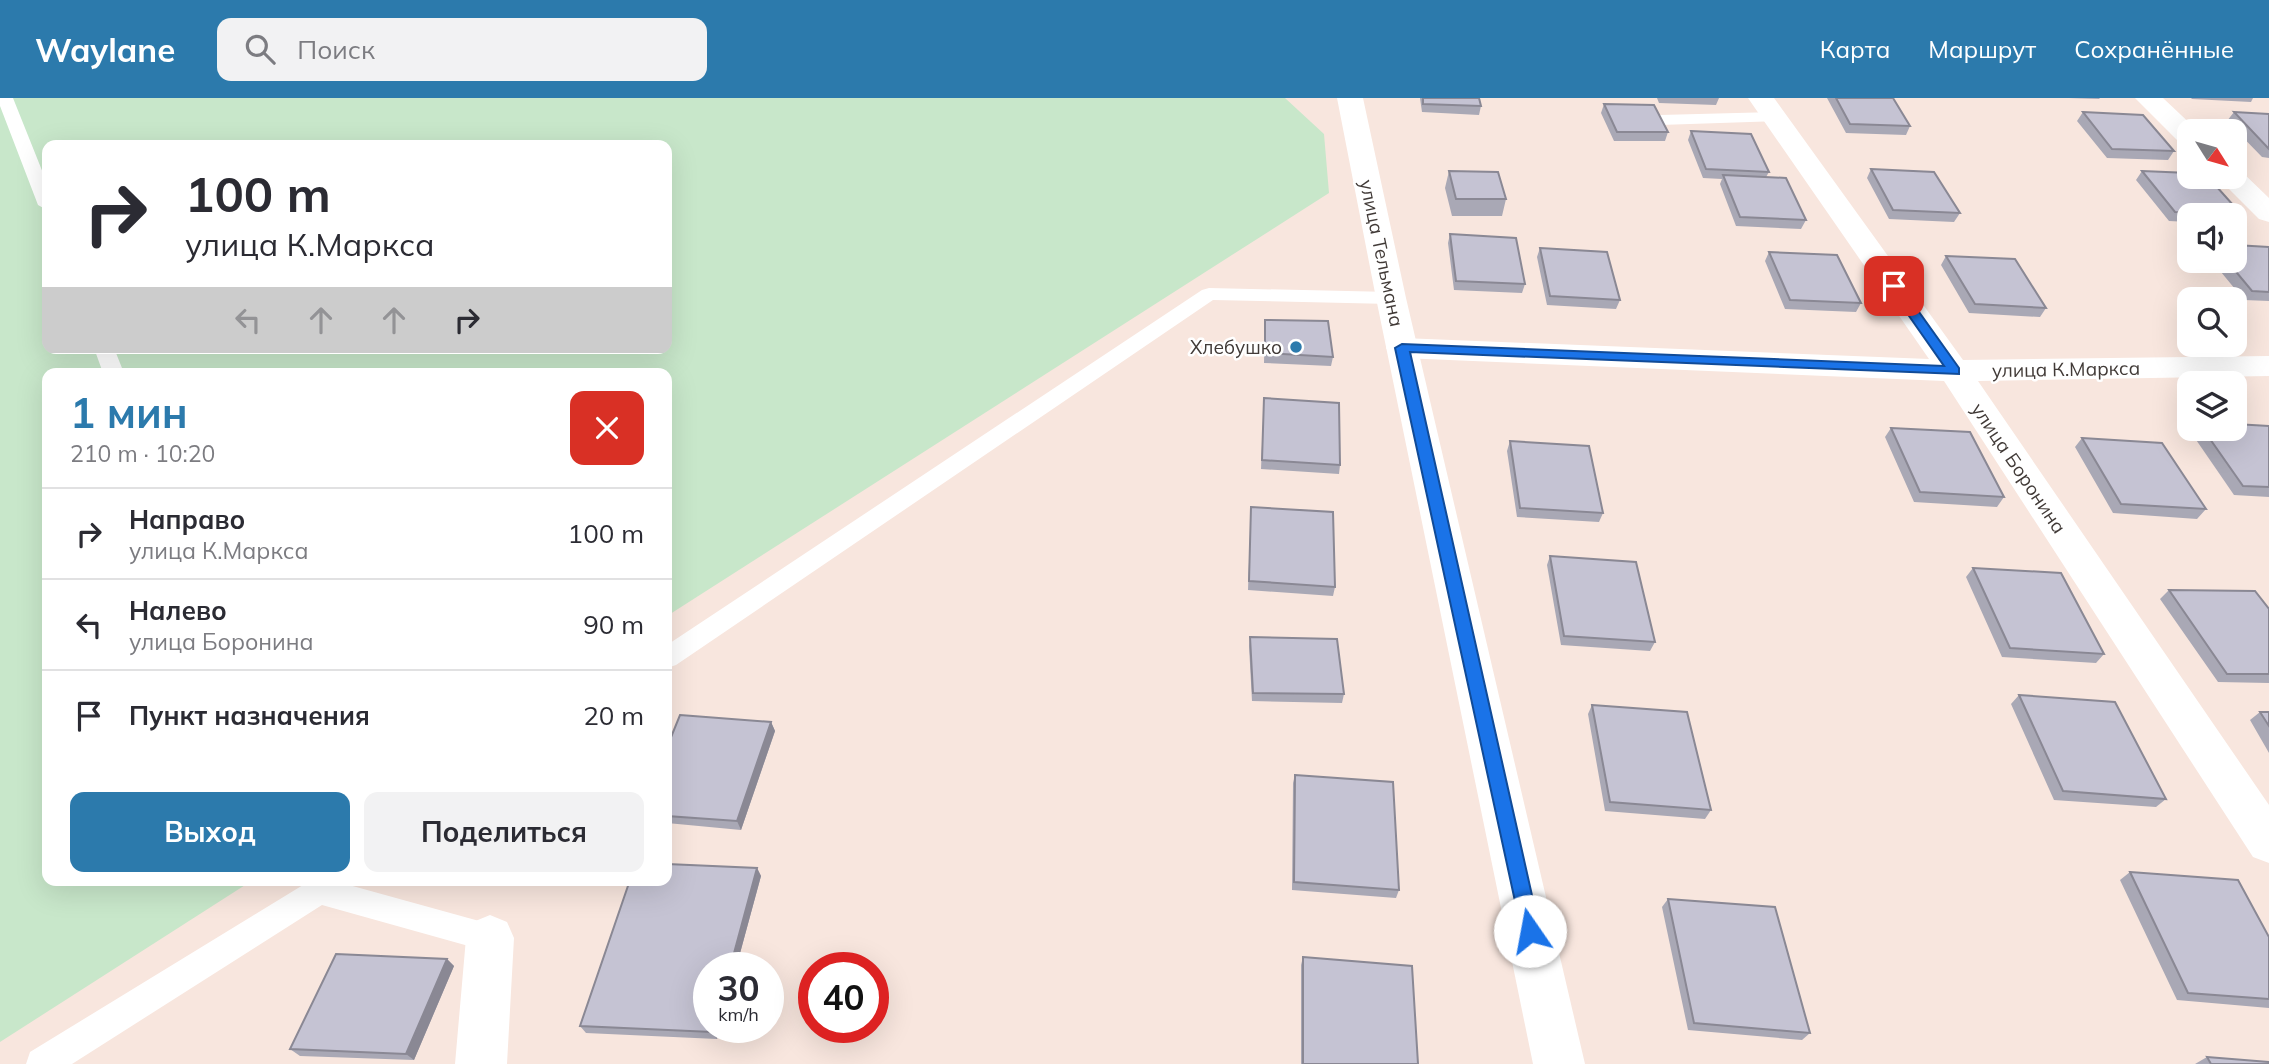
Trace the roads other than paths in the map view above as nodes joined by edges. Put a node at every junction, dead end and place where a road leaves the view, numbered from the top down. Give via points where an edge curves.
1 (5, 98) edge
2 (1350, 98) edge
3 (2148, 98) edge
4 (1768, 108) edge
5 (1660, 120) edge
6 (2177, 126) edge
7 (2244, 189) edge
8 (42, 192) edge
9 (2269, 213) edge
10 (1391, 298) junction
11 (1402, 348) junction
12 (2269, 366) edge
13 (1954, 371) junction
14 (672, 655) edge
15 (2269, 843) edge
16 (321, 886) edge
17 (330, 886) edge
18 (489, 938) joint
19 (42, 1064) edge
20 (481, 1064) edge
21 (1559, 1064) edge

1 - 8 lane
2 - 10 street, улица Тельмана
3 - 6 street
4 - 5 lane
4 - 13 street, улица Боронина
7 - 9 street
10 - 11 street, улица Тельмана
10 - 14 lane via 1209,294
11 - 13 street, улица К.Маркса
11 - 21 street, улица Тельмана
12 - 13 street, улица К.Маркса
13 - 15 street, улица Боронина
16 - 19 lane
17 - 18 lane
18 - 20 street

